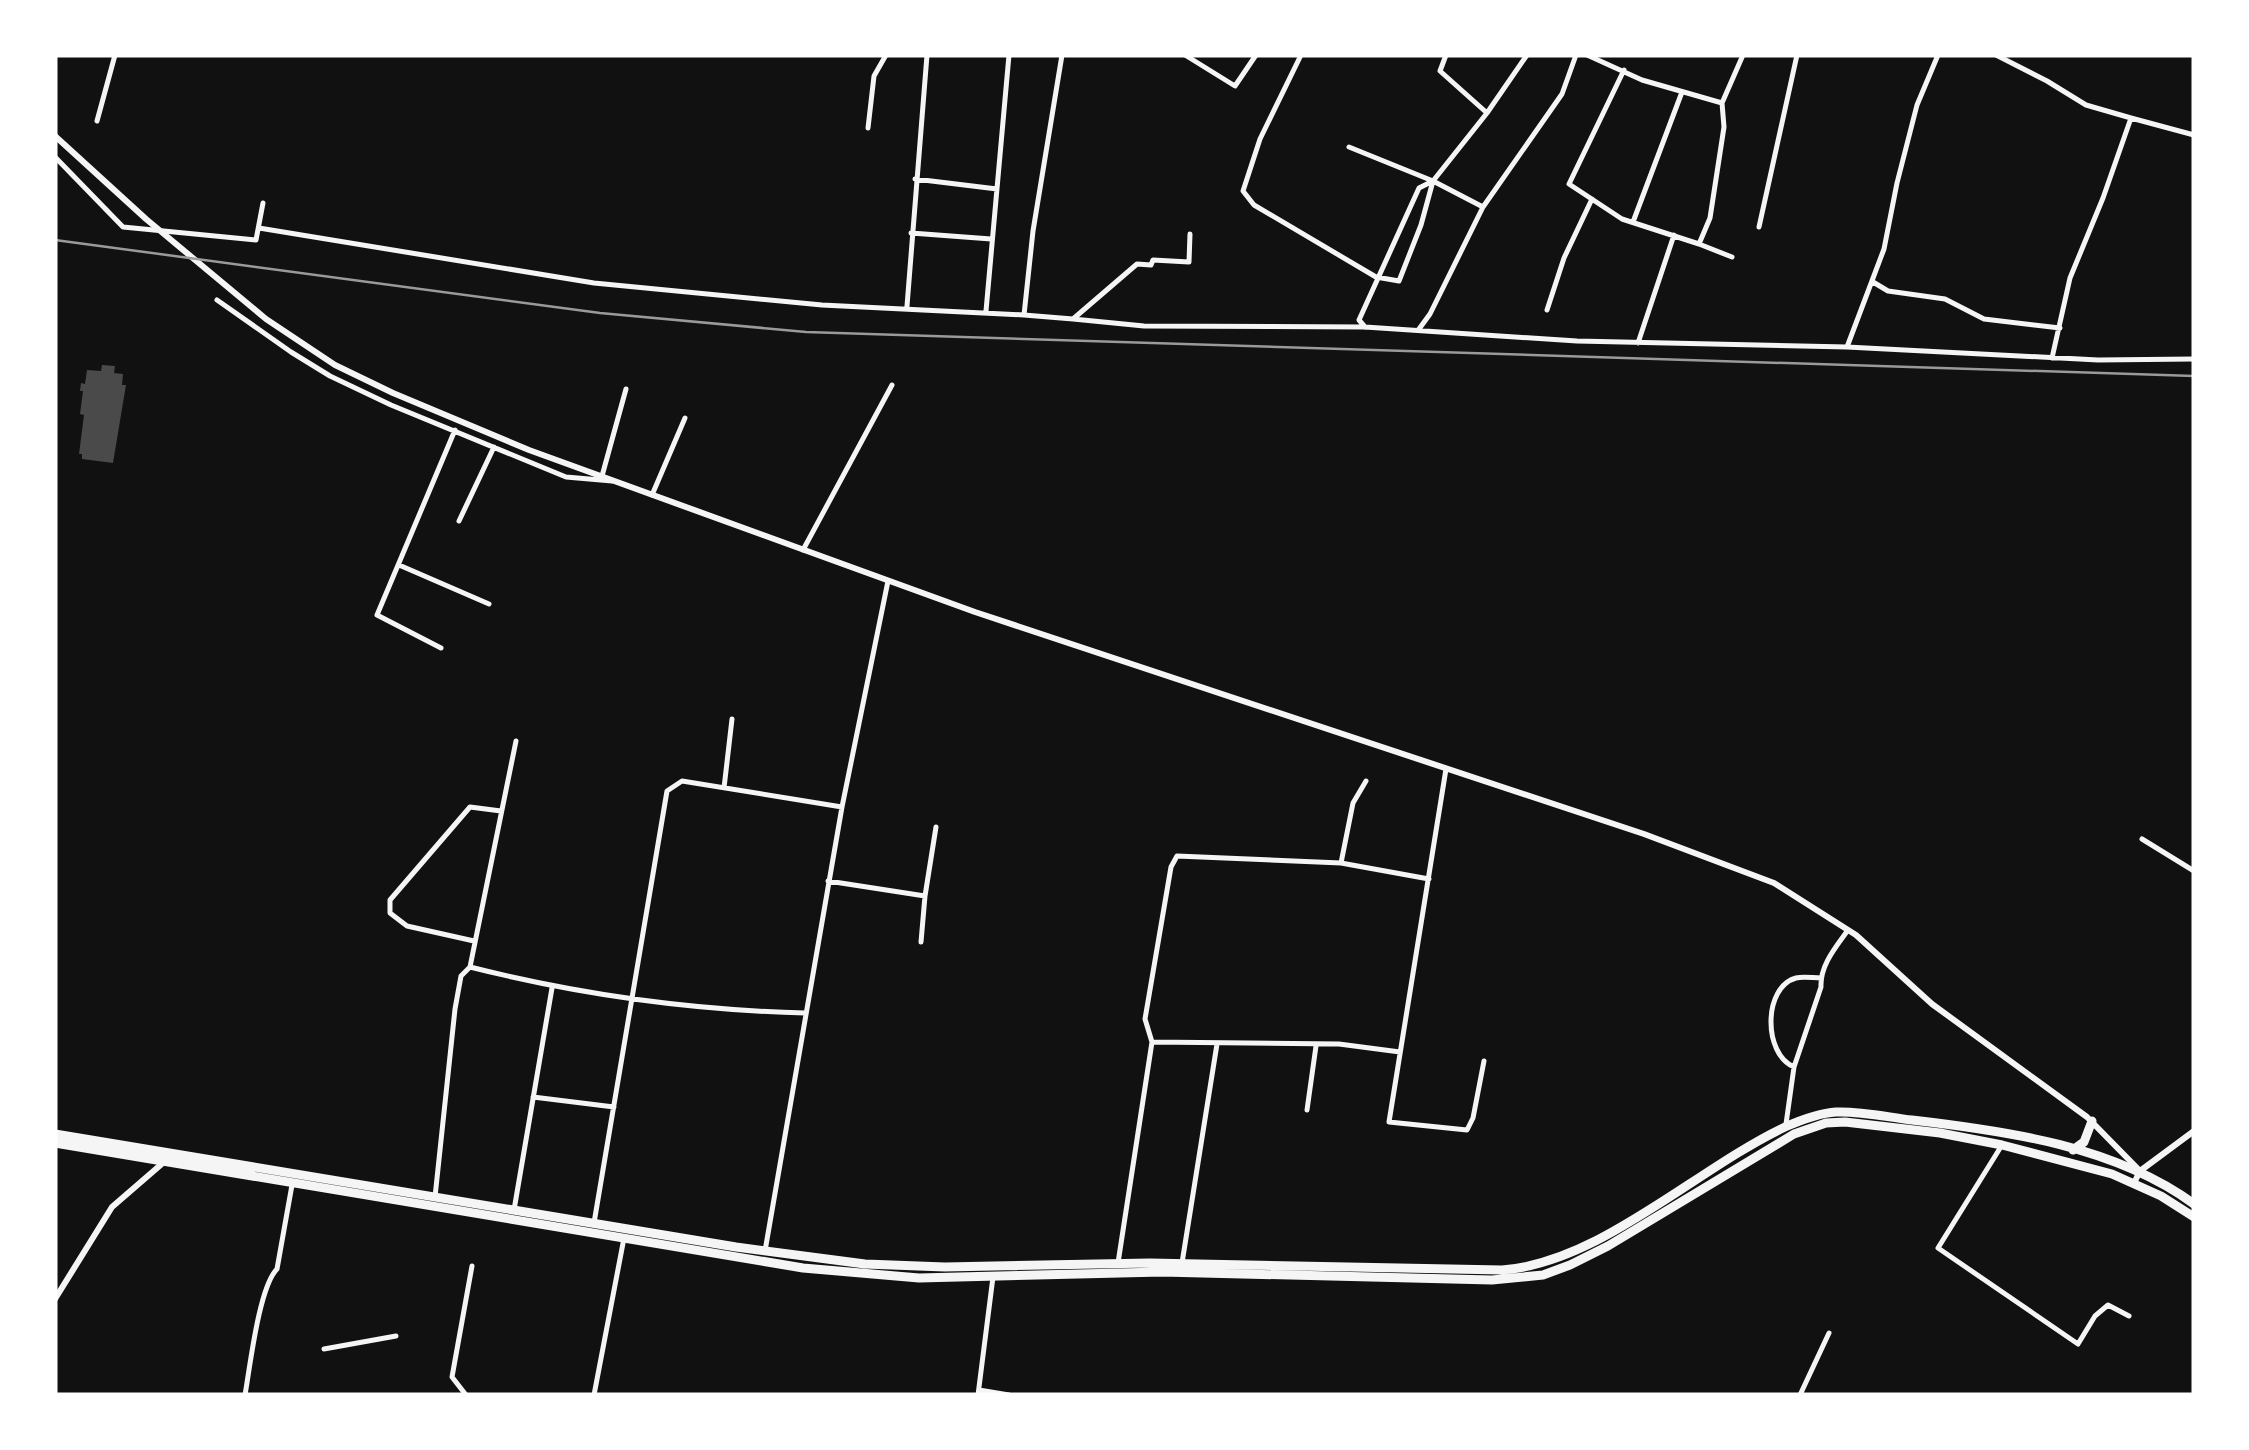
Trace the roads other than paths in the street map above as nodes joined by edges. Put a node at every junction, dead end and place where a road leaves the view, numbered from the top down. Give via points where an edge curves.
1 (115, 55) edge
2 (886, 55) edge
3 (927, 55) edge
4 (1009, 55) edge
5 (1062, 55) edge
6 (1184, 55) edge
7 (1256, 55) edge
8 (1301, 55) edge
9 (1446, 55) edge
10 (1527, 55) edge
11 (1576, 55) edge
12 (1587, 55) edge
13 (1743, 55) edge
14 (1797, 55) edge
15 (1938, 55) edge
16 (1996, 55) edge
17 (1624, 70) junction
18 (1682, 92) junction
19 (1722, 103) junction
20 (1487, 113) junction
21 (2131, 118) junction
22 (97, 122) dead end
23 (868, 128) dead end
24 (55, 136) edge
25 (2194, 136) edge
26 (1349, 147) dead end
27 (55, 157) edge
28 (915, 179) junction
29 (1434, 181) junction
30 (996, 188) junction
31 (1592, 199) junction
32 (264, 202) dead end
33 (1483, 207) junction
34 (1634, 222) junction
35 (1759, 227) dead end
36 (258, 228) junction
37 (911, 232) junction
38 (1190, 234) dead end
39 (1674, 236) junction
40 (991, 239) junction
41 (1699, 244) junction
42 (1732, 258) dead end
43 (1376, 277) junction
44 (1873, 282) junction
45 (218, 300) dead end
46 (907, 307) junction
47 (1547, 310) dead end
48 (986, 311) junction
49 (1024, 315) junction
50 (1073, 319) junction
51 (1365, 327) junction
52 (2060, 328) junction
53 (1418, 330) junction
54 (1638, 343) junction
55 (1847, 347) junction
56 (2052, 358) junction
57 (2194, 359) edge
58 (892, 386) dead end
59 (626, 389) dead end
60 (685, 418) dead end
61 (455, 430) junction
62 (495, 446) junction
63 (602, 476) junction
64 (615, 481) junction
65 (652, 495) junction
66 (460, 521) dead end
67 (804, 550) junction
68 (399, 565) junction
69 (888, 580) junction
70 (488, 604) dead end
71 (440, 648) dead end
72 (732, 719) dead end
73 (516, 742) dead end
74 (1446, 769) junction
75 (1366, 781) dead end
76 (724, 788) junction
77 (842, 808) junction
78 (500, 812) junction
79 (936, 827) dead end
80 (2142, 839) dead end
81 (1340, 863) junction
82 (2194, 871) edge
83 (1429, 879) junction
84 (828, 881) junction
85 (925, 896) junction
86 (1848, 930) junction
87 (474, 941) junction
88 (921, 942) dead end
89 (470, 966) junction
90 (1820, 978) junction
91 (552, 988) junction
92 (632, 1000) junction
93 (804, 1014) junction
94 (1152, 1042) junction
95 (1217, 1043) junction
96 (1316, 1046) junction
97 (1400, 1052) junction
98 (1484, 1061) dead end
99 (1794, 1067) junction
100 (533, 1097) junction
101 (614, 1107) junction
102 (1307, 1110) dead end
103 (2092, 1121) junction
104 (1786, 1127) junction
105 (2194, 1131) edge
106 (55, 1134) edge
107 (55, 1143) edge
108 (2002, 1145) junction
109 (2073, 1150) junction
110 (169, 1152) junction
111 (163, 1163) junction
112 (2140, 1172) junction
113 (292, 1183) junction
114 (2134, 1183) junction
115 (435, 1197) junction
116 (2194, 1204) edge
117 (514, 1210) junction
118 (2194, 1217) edge
119 (594, 1223) junction
120 (624, 1238) junction
121 (765, 1251) junction
122 (1118, 1263) junction
123 (1182, 1263) junction
124 (472, 1266) dead end
125 (1076, 1268) junction
126 (993, 1277) junction
127 (55, 1299) edge
128 (2129, 1316) dead end
129 (1829, 1332) dead end
130 (396, 1336) dead end
131 (324, 1349) dead end
132 (979, 1392) edge
133 (245, 1395) edge
134 (466, 1395) edge
135 (594, 1395) edge
136 (1009, 1395) edge
137 (1800, 1395) edge

1 - 22 street
2 - 23 street via 874,76
3 - 28 street
4 - 30 street
5 - 49 street
6 - 7 street via 1235,86
8 - 43 street via 1260,138 1243,192 1254,206
9 - 20 street via 1440,71
10 - 20 street
11 - 33 street via 1562,94
12 - 17 street
13 - 19 street
14 - 35 street
15 - 44 street via 1917,104
16 - 21 street via 2086,105
17 - 18 street
17 - 31 street via 1569,184
18 - 19 street
18 - 34 street
19 - 41 street via 1710,218
20 - 29 street
21 - 25 street
21 - 52 street via 2070,278
24 - 63 street via 266,319 334,365
26 - 29 street
27 - 36 street via 124,227 256,240
28 - 30 street
28 - 37 street
29 - 33 street
29 - 43 street via 1419,188
29 - 43 street via 1398,282
30 - 40 street
31 - 34 street
31 - 47 street
32 - 36 street
33 - 53 street
34 - 39 street
36 - 46 street via 594,283
37 - 40 street
37 - 46 street
38 - 50 street via 1188,262 1138,264
39 - 41 street
39 - 54 street
40 - 48 street
41 - 42 street
43 - 51 street via 1360,320
44 - 52 street via 1888,291 1945,299 1984,319
44 - 55 street
45 - 61 street via 330,376
46 - 48 street
48 - 49 street
49 - 50 street
50 - 51 street via 1144,326
51 - 53 street
52 - 56 street
53 - 54 street
54 - 55 street
55 - 56 street
56 - 57 street
58 - 67 street
59 - 63 street
60 - 65 street
61 - 62 street
61 - 68 street
62 - 64 street via 566,476
62 - 66 street
63 - 64 street
64 - 65 street
65 - 67 street
67 - 69 street
68 - 70 street
68 - 71 street via 377,616
69 - 74 street
69 - 77 street
72 - 76 street
73 - 78 street
74 - 83 street
74 - 86 street via 1774,883
75 - 81 street via 1353,803
76 - 77 street
76 - 92 street via 682,782 666,791
77 - 84 street
78 - 87 street
78 - 87 street via 470,807 390,900 390,913 407,926
79 - 85 street
80 - 82 street
81 - 83 street
81 - 94 street via 1177,856 1145,1019
83 - 97 street
84 - 85 street
84 - 93 street
85 - 88 street
86 - 90 street
86 - 103 street via 1932,1004
87 - 89 street
89 - 91 street
89 - 115 street via 455,1008
90 - 99 street
90 - 99 street via 1798,976 1784,985 1772,1012 1771,1040 1784,1063
91 - 92 street
91 - 100 street
92 - 93 street
92 - 101 street
93 - 121 street
94 - 95 street
94 - 122 street
95 - 96 street
95 - 123 street
96 - 97 street
96 - 102 street
97 - 98 street via 1388,1122 1455,1130 1470,1128
99 - 104 street
100 - 101 street
100 - 117 street
101 - 119 street
103 - 109 highway
103 - 112 street
104 - 109 highway via 1848,1112 1955,1125
104 - 123 highway via 1596,1240 1539,1266
105 - 112 street
106 - 110 highway
107 - 111 highway
108 - 114 highway
108 - 125 highway via 1858,1123 1808,1128 1608,1246 1526,1278
108 - 128 street via 1938,1248 2078,1344 2108,1305
109 - 112 highway
110 - 111 street
110 - 115 highway
111 - 113 highway
111 - 127 street via 102,1220
112 - 114 street
112 - 116 highway
113 - 120 highway
113 - 133 street
114 - 118 highway
115 - 117 highway
117 - 119 highway
119 - 121 highway
120 - 126 highway via 803,1268
120 - 135 street
121 - 125 highway via 881,1265
122 - 123 highway
122 - 125 highway
124 - 134 street via 452,1378
125 - 126 highway
126 - 132 street
129 - 137 street
130 - 131 street
132 - 136 street

